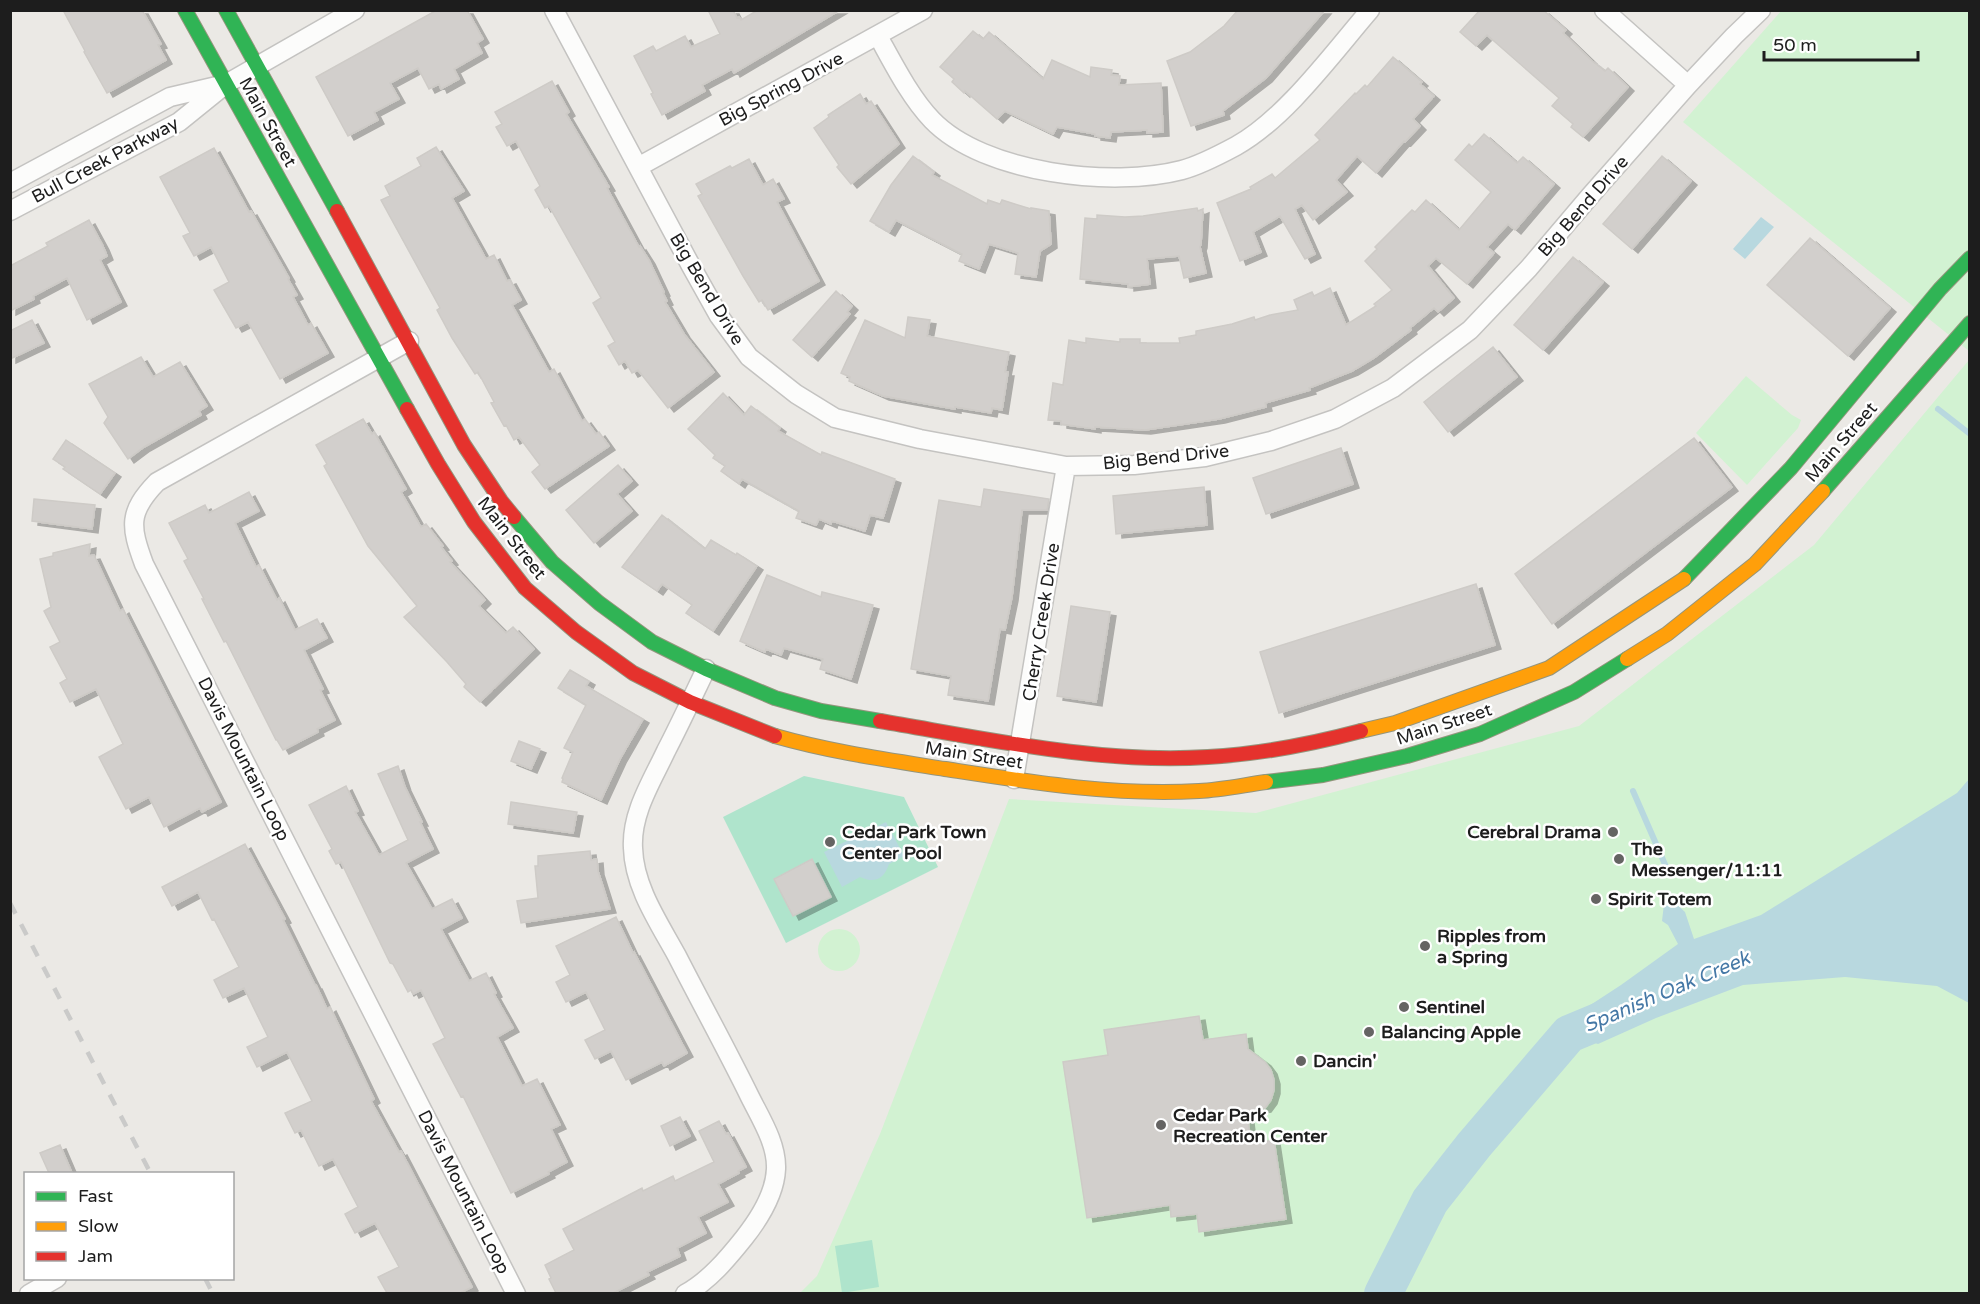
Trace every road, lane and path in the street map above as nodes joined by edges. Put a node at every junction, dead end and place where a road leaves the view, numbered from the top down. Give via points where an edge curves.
1 (185, 10) edge
2 (226, 10) edge
3 (355, 10) edge
4 (554, 10) edge
5 (923, 10) edge
6 (1370, 10) edge
7 (1604, 10) edge
8 (1761, 10) edge
9 (878, 36) junction
10 (257, 67) junction
11 (226, 84) junction
12 (1688, 85) junction
13 (638, 166) junction
14 (10, 183) edge
15 (10, 211) edge
16 (1970, 258) edge
17 (1970, 323) edge
18 (409, 341) junction
19 (379, 358) junction
20 (1066, 466) junction
21 (706, 669) junction
22 (1557, 682) junction
23 (690, 702) junction
24 (1021, 745) junction
25 (1253, 769) junction
26 (1014, 779) junction
27 (53, 1280) edge
28 (29, 1293) edge
29 (516, 1293) edge
30 (685, 1293) edge

1 - 11 street, Main Street
2 - 10 street, Main Street
3 - 10 street, Bull Creek Parkway
4 - 13 street, Big Bend Drive
5 - 9 street, Big Spring Drive
6 - 9 street via 1295,97 1237,145 1183,170 1116,178 1011,163 963,144 932,121
7 - 12 street
8 - 12 street, Big Bend Drive
9 - 13 street, Big Spring Drive
10 - 11 street, Bull Creek Parkway
10 - 18 street, Main Street
11 - 14 street, Bull Creek Parkway via 170,97
11 - 15 street, Bull Creek Parkway via 179,122
11 - 19 street, Main Street
12 - 20 street, Big Bend Drive via 1470,330 1393,388 1335,419 1271,441 1205,457 1134,465
13 - 20 street, Big Bend Drive via 719,316 749,357 796,394 835,418 920,439
16 - 22 street, Main Street via 1940,289 1847,410 1680,583
17 - 22 street, Main Street via 1869,431 1755,564 1667,634
18 - 19 street, Davis Mountain Loop
18 - 21 street, Main Street via 464,445 501,501 552,562 652,642
19 - 23 street, Main Street via 474,522 525,588 576,632 633,673
19 - 29 street, Davis Mountain Loop via 158,482 142,498 133,527 144,564
20 - 24 street, Cherry Creek Drive
21 - 23 street
21 - 24 street, Main Street via 775,698 821,711
22 - 25 street, Main Street via 1331,739
22 - 25 street, Main Street via 1480,734 1407,756 1323,775
23 - 26 street, Main Street via 763,733 813,747
23 - 30 street via 635,822 633,848 637,872 647,901 764,1124 776,1170 770,1194 754,1225 712,1274
24 - 25 street, Main Street via 1081,753 1207,757
24 - 26 street, Cherry Creek Drive
25 - 26 street, Main Street via 1200,792 1065,787
27 - 28 street

